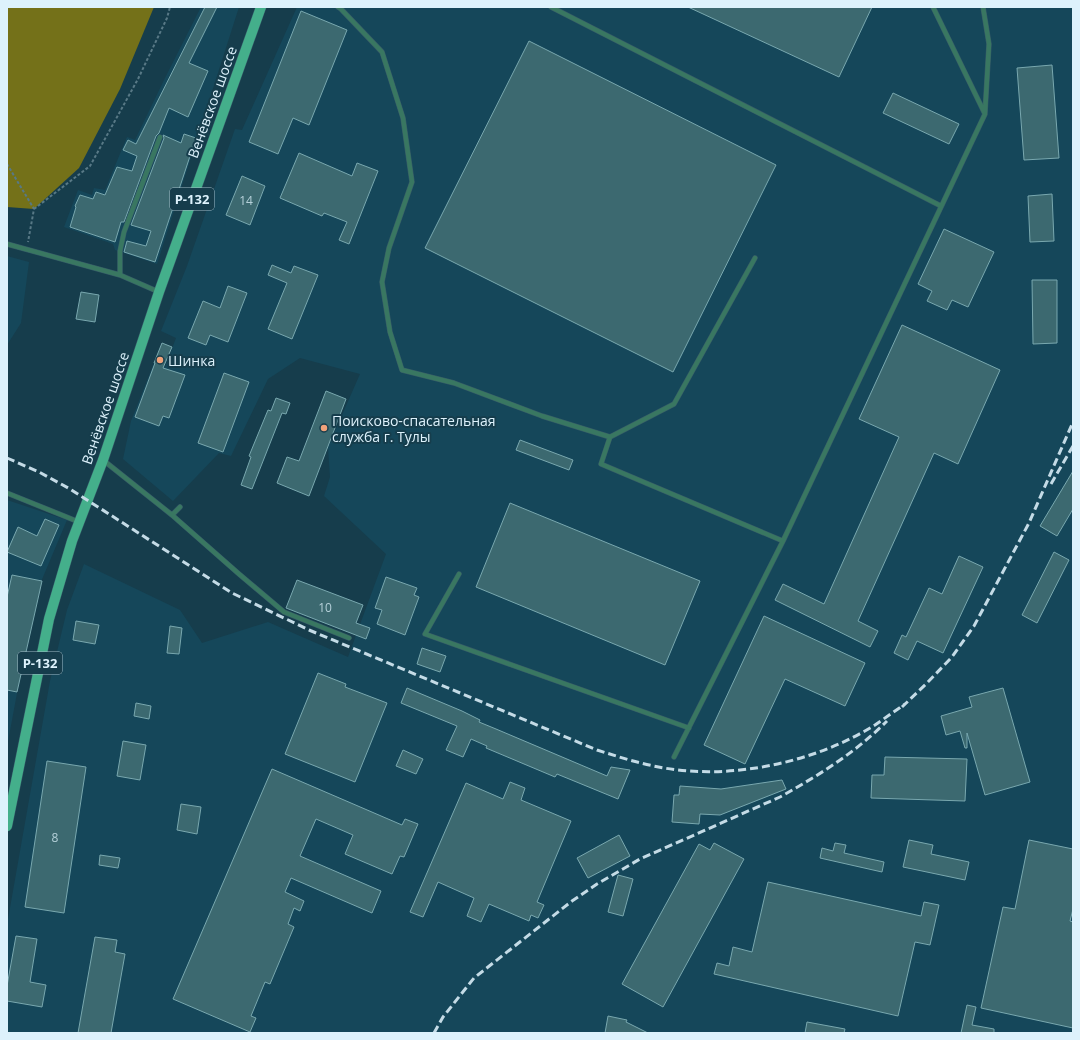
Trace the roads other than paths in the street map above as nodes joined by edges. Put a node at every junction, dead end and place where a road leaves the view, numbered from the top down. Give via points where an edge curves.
1 (261, 7) edge
2 (338, 7) edge
3 (551, 7) edge
4 (933, 7) edge
5 (983, 7) edge
6 (984, 114) junction
7 (160, 137) dead end
8 (941, 206) junction
9 (7, 244) edge
10 (755, 258) dead end
11 (120, 276) junction
12 (159, 292) junction
13 (610, 437) junction
14 (103, 460) junction
15 (7, 493) edge
16 (180, 507) dead end
17 (172, 515) junction
18 (79, 522) junction
19 (783, 541) junction
20 (459, 574) dead end
21 (349, 638) dead end
22 (689, 728) junction
23 (674, 757) dead end
24 (7, 826) edge

1 - 12 main road, Венёвское шоссе / Р-132
2 - 13 lane via 382,52 403,118 412,182 389,248 382,282 390,332 402,370 454,383 542,416
3 - 8 lane
4 - 6 lane
5 - 6 lane via 989,44
6 - 8 lane
7 - 11 lane via 124,232 120,251
8 - 19 lane
9 - 11 lane
10 - 13 lane via 674,404
11 - 12 lane
12 - 14 main road, Венёвское шоссе / Р-132
13 - 19 lane via 601,464
14 - 17 lane
14 - 18 main road, Венёвское шоссе / Р-132
15 - 18 lane
16 - 17 lane
17 - 21 lane via 284,612
18 - 24 main road, Венёвское шоссе / Р-132 via 49,619
19 - 22 lane
20 - 22 lane via 424,634
22 - 23 lane

